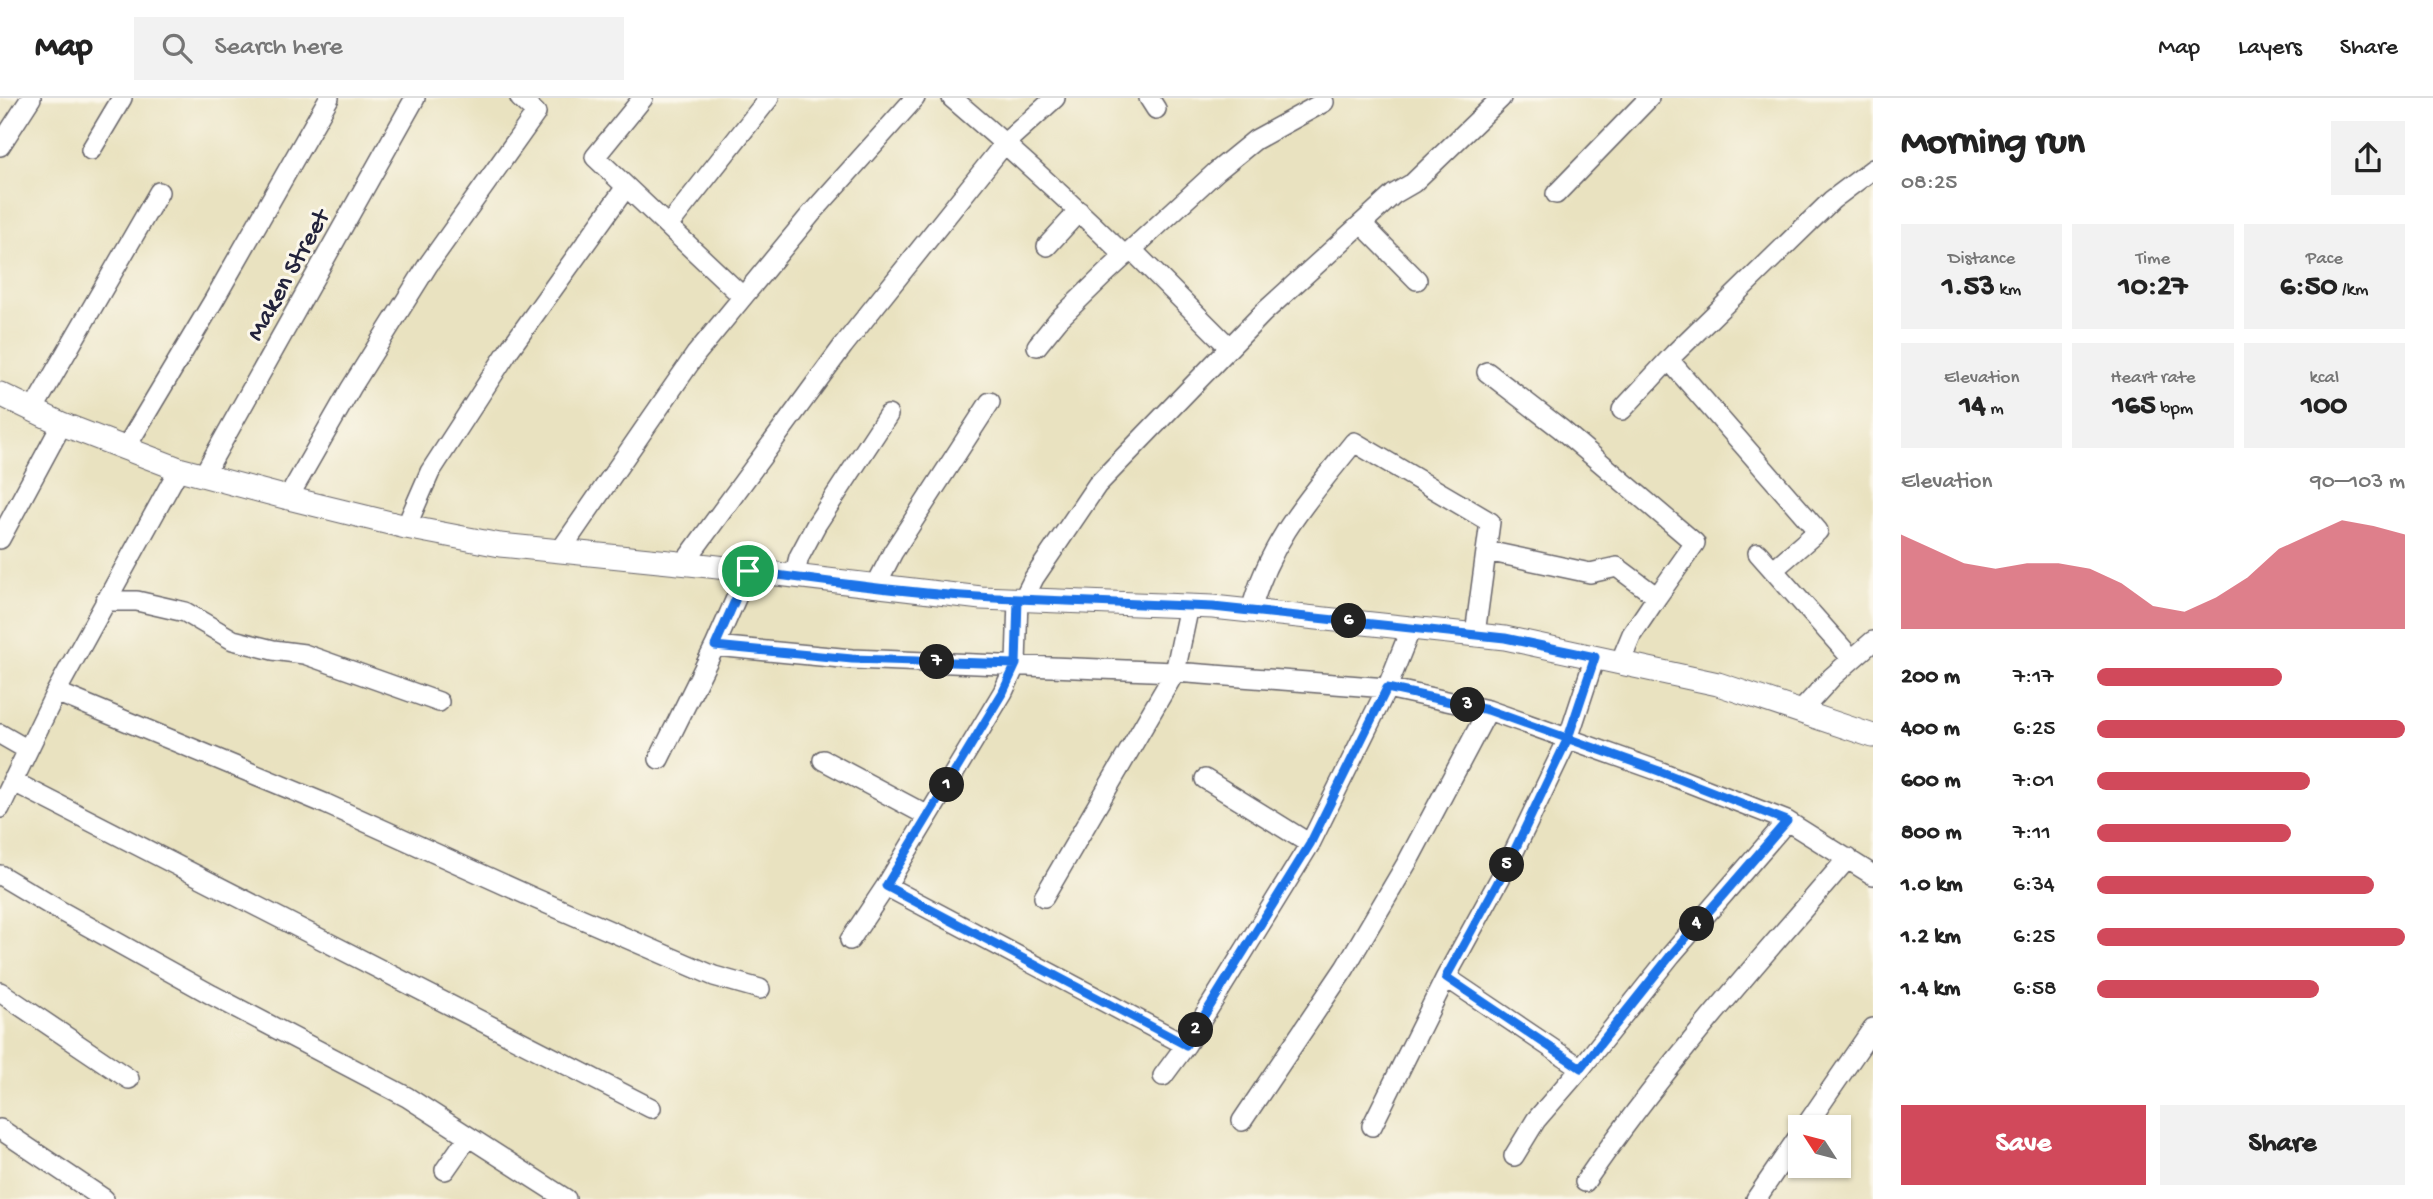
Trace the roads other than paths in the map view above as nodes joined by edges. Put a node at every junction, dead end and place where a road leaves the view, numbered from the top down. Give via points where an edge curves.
1 (30, 98) edge
2 (122, 98) edge
3 (415, 98) edge
4 (520, 98) edge
5 (643, 98) edge
6 (769, 98) edge
7 (915, 98) edge
8 (952, 98) edge
9 (1055, 98) edge
10 (1501, 98) edge
11 (1649, 98) edge
12 (327, 99) edge
13 (1324, 102) dead end
14 (6, 120) edge
15 (1005, 143) junction
16 (0, 146) edge
17 (91, 150) dead end
18 (1873, 169) edge
19 (626, 187) junction
20 (159, 192) dead end
21 (1556, 194) dead end
22 (1079, 211) junction
23 (1362, 224) junction
24 (668, 226) junction
25 (1047, 246) dead end
26 (1128, 253) junction
27 (1417, 280) dead end
28 (743, 297) junction
29 (1037, 346) dead end
30 (1229, 347) junction
31 (1669, 360) junction
32 (1487, 372) dead end
33 (0, 394) edge
34 (990, 402) dead end
35 (33, 410) junction
36 (1622, 410) dead end
37 (888, 415) dead end
38 (62, 424) junction
39 (125, 449) junction
40 (178, 469) junction
41 (203, 476) junction
42 (288, 498) junction
43 (406, 527) junction
44 (0, 539) edge
45 (560, 551) junction
46 (1487, 551) junction
47 (1758, 553) dead end
48 (684, 563) junction
49 (1773, 570) junction
50 (748, 571) junction
51 (794, 577) junction
52 (875, 587) junction
53 (1657, 597) junction
54 (1021, 600) junction
55 (105, 601) junction
56 (1189, 606) junction
57 (1251, 611) junction
58 (1411, 628) junction
59 (1475, 634) junction
60 (1873, 641) edge
61 (715, 646) junction
62 (1595, 657) junction
63 (1853, 659) junction
64 (1620, 663) junction
65 (1016, 664) junction
66 (1175, 672) junction
67 (1387, 688) junction
68 (57, 692) junction
69 (439, 702) dead end
70 (1488, 710) junction
71 (1801, 711) junction
72 (0, 734) edge
73 (1873, 736) edge
74 (1568, 738) junction
75 (28, 750) junction
76 (659, 759) dead end
77 (823, 760) dead end
78 (1205, 779) dead end
79 (12, 781) junction
80 (0, 808) edge
81 (928, 816) junction
82 (1787, 821) junction
83 (1310, 844) junction
84 (1847, 858) junction
85 (0, 875) edge
86 (1873, 875) edge
87 (886, 886) junction
88 (1044, 897) dead end
89 (850, 940) dead end
90 (1446, 977) junction
91 (760, 989) dead end
92 (0, 992) edge
93 (1873, 1028) edge
94 (1186, 1045) junction
95 (1581, 1068) junction
96 (1163, 1076) dead end
97 (129, 1079) dead end
98 (651, 1108) dead end
99 (1813, 1115) edge
100 (1242, 1121) dead end
101 (1372, 1126) dead end
102 (0, 1129) edge
103 (468, 1138) junction
104 (1788, 1152) edge
105 (1514, 1156) dead end
106 (445, 1170) dead end
107 (1585, 1182) dead end
108 (104, 1199) edge
109 (566, 1199) edge
110 (1756, 1199) edge

1 - 14 street
2 - 17 street
3 - 41 street, Maken Street
4 - 42 street via 536,113 428,265
5 - 19 street via 595,158
6 - 24 street
7 - 28 street
8 - 15 street
9 - 15 street
10 - 23 street via 1413,183
11 - 21 street
12 - 39 street
13 - 26 street via 1255,140
14 - 16 street
15 - 22 street
15 - 48 street via 843,346
18 - 31 street via 1832,200
19 - 24 street
19 - 43 street via 509,350 430,472
20 - 35 street
22 - 25 street
22 - 26 street
23 - 27 street
23 - 30 street
24 - 28 street
26 - 29 street
26 - 30 street
28 - 45 street via 696,354
30 - 54 street via 1097,485
31 - 36 street
31 - 49 street via 1818,531
32 - 53 street via 1695,543
33 - 35 street
34 - 52 street
35 - 38 street
37 - 51 street via 816,525
38 - 39 street
38 - 44 street
39 - 40 street
40 - 41 street
40 - 55 street
41 - 42 street
42 - 43 street
43 - 45 street
45 - 48 street
46 - 53 street via 1590,573 1617,567
46 - 57 street via 1490,522 1354,442 1274,548
46 - 59 street
47 - 49 street
48 - 50 street
49 - 63 street
50 - 51 street
50 - 61 street
51 - 52 street
52 - 54 street
53 - 64 street via 1632,634
54 - 56 street
54 - 65 street
55 - 68 street
55 - 69 street via 136,601 184,612 233,640 304,654
56 - 57 street
56 - 66 street
57 - 58 street
58 - 59 street
58 - 67 street
59 - 62 street
60 - 63 street
61 - 65 street via 852,659
61 - 76 street
62 - 64 street
62 - 74 street
63 - 71 street
64 - 71 street via 1718,684
65 - 66 street
65 - 81 street
66 - 67 street
66 - 88 street
67 - 70 street
67 - 83 street
68 - 75 street
68 - 91 street via 326,804 714,976
70 - 74 street
70 - 100 street via 1352,956
71 - 73 street
72 - 75 street
74 - 82 street
74 - 90 street via 1509,862
75 - 79 street
77 - 81 street
78 - 83 street
79 - 80 street
79 - 98 street
81 - 87 street
82 - 84 street
82 - 95 street
83 - 94 street
84 - 86 street
84 - 107 street via 1645,1099
85 - 103 street via 200,989 407,1097
87 - 89 street
87 - 94 street
90 - 95 street
90 - 101 street
92 - 97 street
93 - 99 street
94 - 96 street
95 - 105 street via 1536,1120
102 - 108 street
103 - 106 street
103 - 109 street
104 - 110 street

